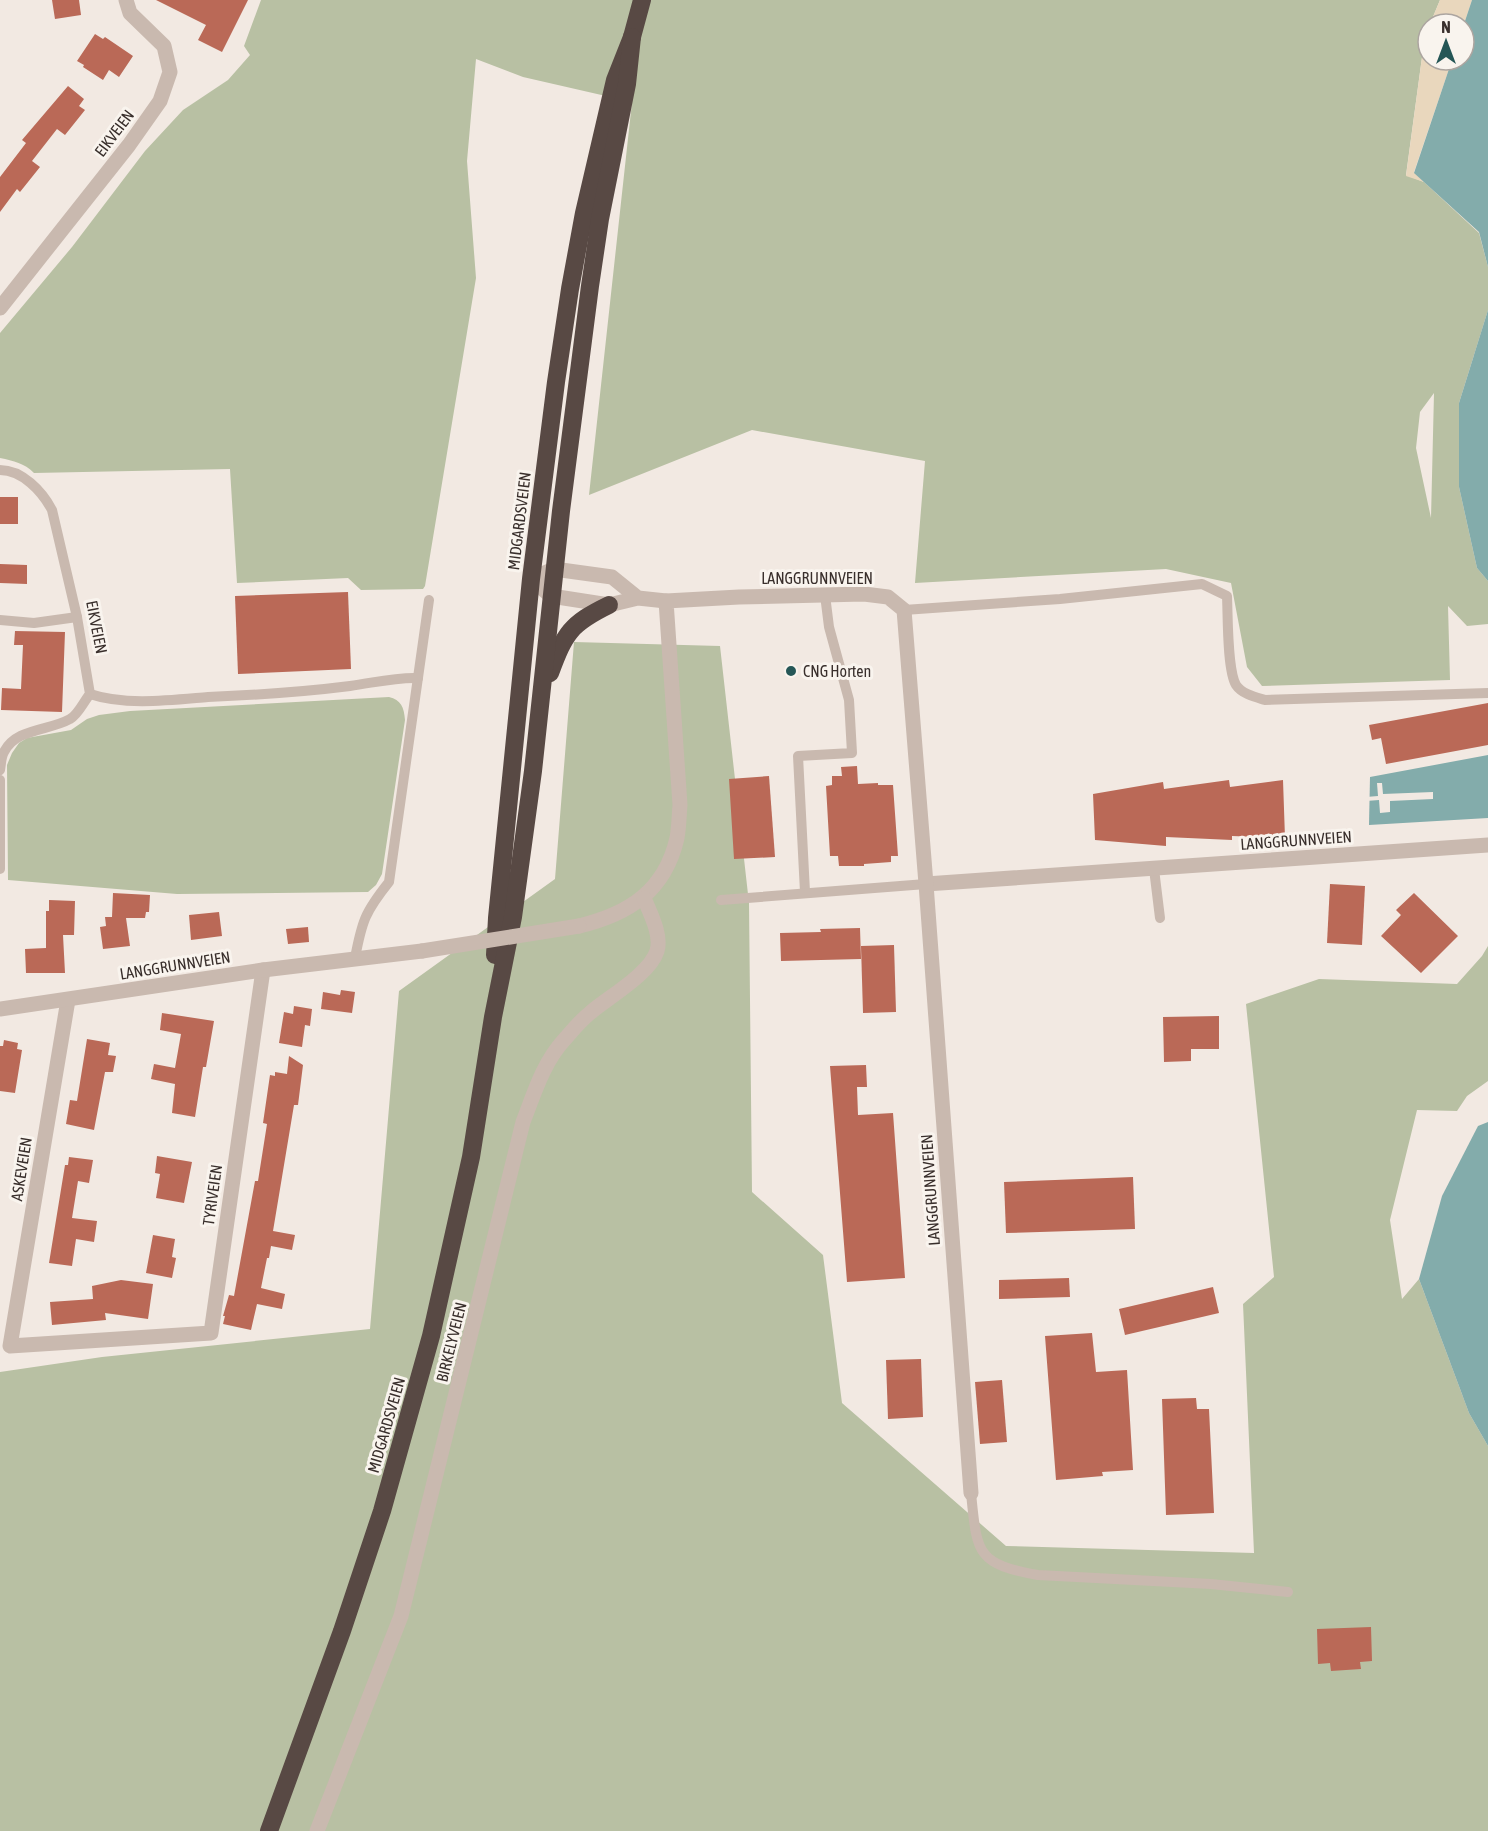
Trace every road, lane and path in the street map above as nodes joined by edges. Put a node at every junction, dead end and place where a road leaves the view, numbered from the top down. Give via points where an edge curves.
1 (126, 0) edge
2 (642, 0) edge
3 (632, 37) junction
4 (0, 308) edge
5 (0, 470) edge
6 (554, 569) junction
7 (531, 579) junction
8 (825, 595) junction
9 (551, 596) junction
10 (638, 598) junction
11 (429, 600) dead end
12 (666, 601) junction
13 (609, 605) junction
14 (904, 610) junction
15 (77, 617) junction
16 (0, 620) edge
17 (418, 678) junction
18 (1488, 693) edge
19 (90, 694) junction
20 (541, 697) junction
21 (0, 770) edge
22 (0, 780) edge
23 (1488, 845) edge
24 (1154, 868) junction
25 (0, 869) edge
26 (926, 884) junction
27 (805, 892) junction
28 (644, 898) junction
29 (721, 900) dead end
30 (1160, 918) dead end
31 (355, 958) junction
32 (263, 970) junction
33 (68, 1000) junction
34 (0, 1009) edge
35 (493, 1017) junction
36 (116, 1339) joint
37 (971, 1494) joint
38 (1288, 1592) dead end
39 (269, 1831) edge
40 (317, 1831) edge

1 - 4 street, EIKVEIEN via 130,13 164,46 170,72 160,101
2 - 3 highway, MIDGARDSVEIEN
3 - 6 highway, MIDGARDSVEIEN via 590,286
3 - 7 highway, MIDGARDSVEIEN via 615,80 584,213 556,382
5 - 15 lane, EIKVEIEN via 9,470 44,495 52,510
6 - 7 street
6 - 9 highway, MIDGARDSVEIEN
6 - 10 street via 612,577
7 - 9 street
7 - 35 highway, MIDGARDSVEIEN via 497,918
8 - 12 street, LANGGRUNNVEIEN
8 - 14 street, LANGGRUNNVEIEN via 888,597
8 - 27 lane via 829,627 849,700 852,753 798,756
9 - 13 street, LANGGRUNNVEIEN
9 - 20 highway, MIDGARDSVEIEN
10 - 12 street, LANGGRUNNVEIEN
10 - 13 street, LANGGRUNNVEIEN
11 - 17 lane
12 - 28 street via 680,805 677,837 667,864
13 - 20 highway via 569,632
14 - 18 lane via 1202,585 1227,596 1231,668 1236,685 1249,695 1265,700
14 - 26 street, LANGGRUNNVEIEN
15 - 16 lane via 34,623
15 - 19 lane, EIKVEIEN
17 - 19 lane via 174,700 111,700
17 - 31 lane via 389,882 371,904 361,926
19 - 21 lane via 73,718 26,733 14,741 4,752
20 - 35 highway, MIDGARDSVEIEN via 513,917
22 - 25 lane
23 - 24 street, LANGGRUNNVEIEN
24 - 26 street, LANGGRUNNVEIEN
24 - 30 lane
26 - 27 lane, LANGGRUNNVEIEN
26 - 37 street, LANGGRUNNVEIEN
27 - 29 lane, LANGGRUNNVEIEN
28 - 31 street, LANGGRUNNVEIEN, bridge via 601,921 579,926
28 - 40 street, BIRKELYVEIEN via 657,934 657,951 645,969 590,1013 562,1042 541,1074 523,1122 401,1616
31 - 32 street, LANGGRUNNVEIEN
32 - 33 street, LANGGRUNNVEIEN
32 - 36 street, TYRIVEIEN via 211,1333
33 - 34 street, LANGGRUNNVEIEN
33 - 36 street, ASKEVEIEN via 10,1346
35 - 39 highway, MIDGARDSVEIEN via 471,1157 414,1399 342,1631
37 - 38 lane via 974,1525 984,1555 1010,1570

